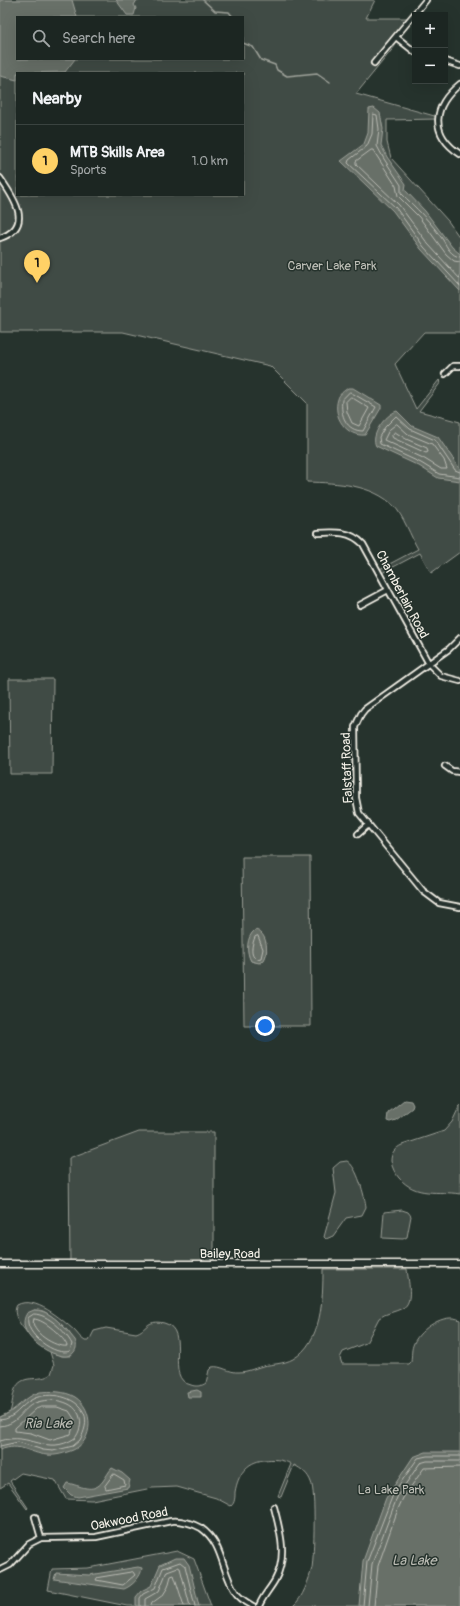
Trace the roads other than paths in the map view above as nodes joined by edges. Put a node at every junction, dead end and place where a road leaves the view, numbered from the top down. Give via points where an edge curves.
1 (426, 0) edge
2 (396, 37) junction
3 (412, 50) edge
4 (374, 62) dead end
5 (448, 62) edge
6 (460, 66) edge
7 (460, 84) edge
8 (460, 154) edge
9 (0, 178) edge
10 (0, 238) edge
11 (460, 366) edge
12 (445, 374) dead end
13 (318, 533) dead end
14 (388, 590) junction
15 (360, 605) dead end
16 (460, 638) edge
17 (429, 664) junction
18 (460, 682) edge
19 (445, 766) dead end
20 (460, 772) edge
21 (368, 825) junction
22 (358, 834) dead end
23 (460, 907) edge
24 (0, 1264) edge
25 (460, 1264) edge
26 (274, 1507) dead end
27 (35, 1517) dead end
28 (41, 1538) junction
29 (0, 1570) edge
30 (253, 1606) edge
31 (259, 1606) edge

1 - 2 street
2 - 3 street
2 - 4 street
5 - 6 street
7 - 8 street via 444,101 438,119 440,133
9 - 10 street via 18,206 18,220 11,232
11 - 12 street via 453,366
13 - 14 street, Chamberlain Road via 342,532 357,538 367,550
14 - 15 street
14 - 17 street, Chamberlain Road
16 - 17 street, Falstaff Road
17 - 18 street, Chamberlain Road via 441,676
17 - 21 street, Falstaff Road via 365,709 357,721 356,798 359,812
19 - 20 street via 452,771
21 - 22 street
21 - 23 street, Falstaff Road via 423,891 439,903
24 - 25 main road, Bailey Road
26 - 31 street via 282,1542 282,1561 275,1580
27 - 28 street
28 - 29 street via 29,1544 10,1565
28 - 30 street, Oakwood Road via 96,1537 171,1521 187,1522 202,1529 213,1539 234,1590

